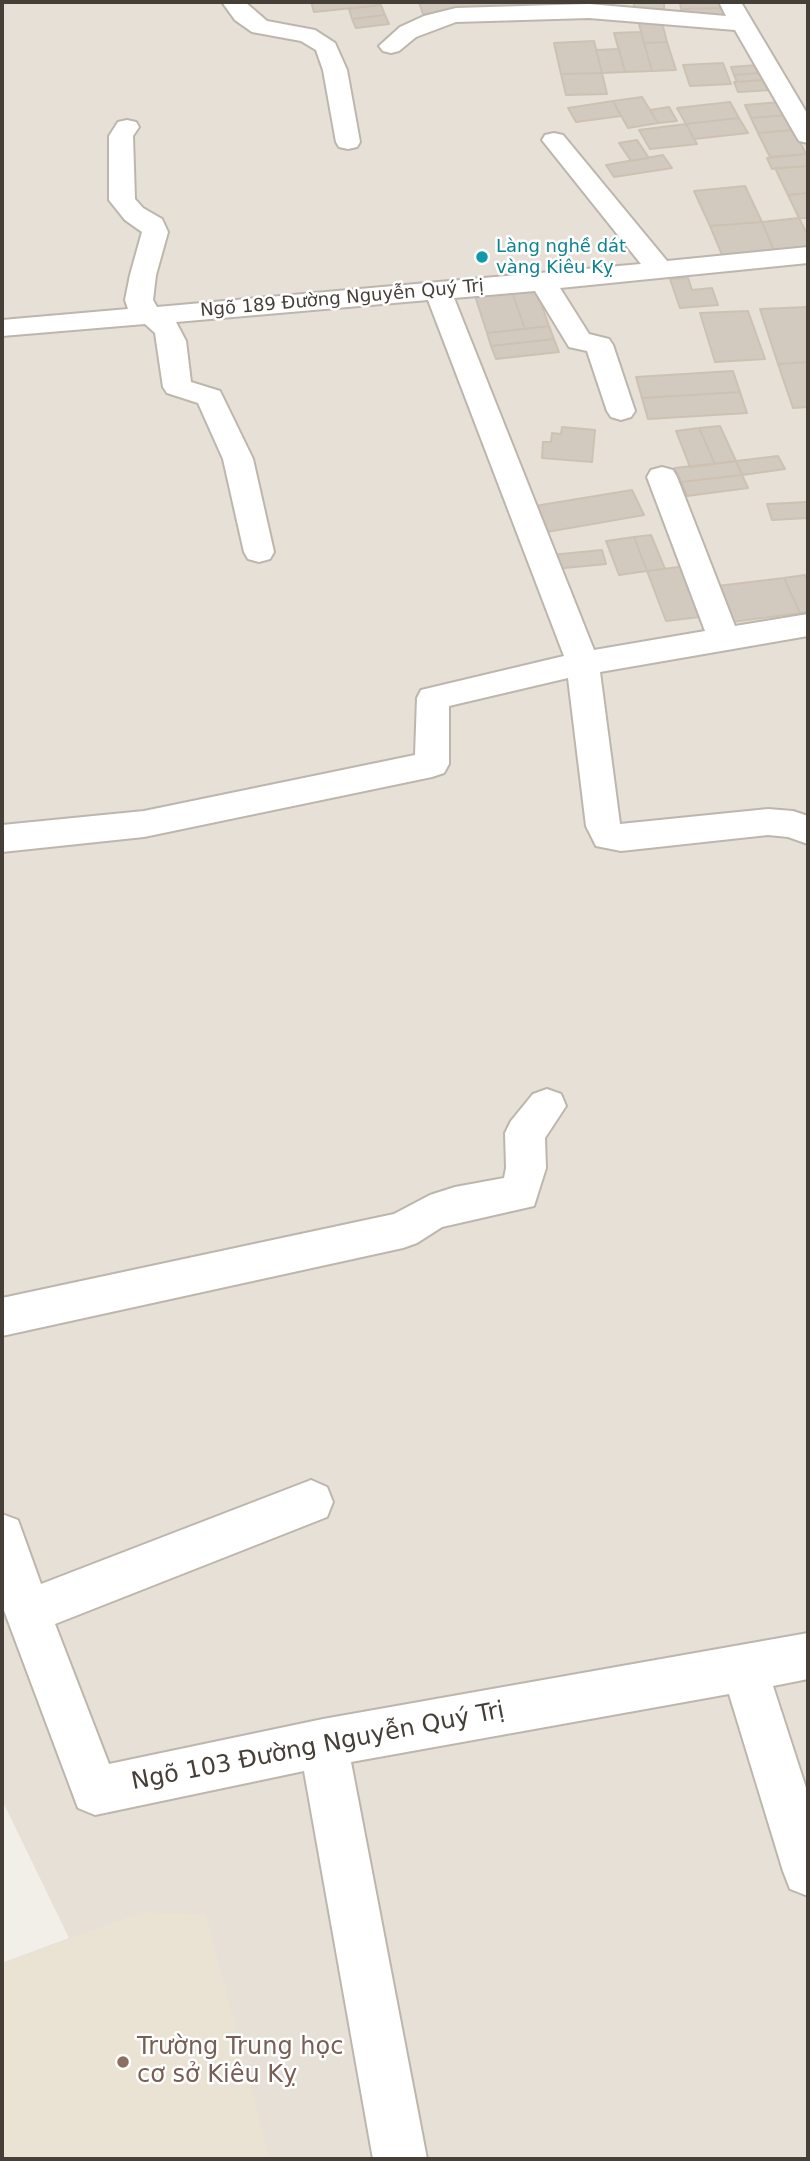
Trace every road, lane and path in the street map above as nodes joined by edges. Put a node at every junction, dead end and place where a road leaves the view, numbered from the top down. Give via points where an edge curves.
1 (233, 2) edge
2 (730, 2) edge
3 (760, 2) edge
4 (743, 24) junction
5 (391, 46) dead end
6 (127, 127) dead end
7 (808, 136) edge
8 (554, 139) dead end
9 (348, 142) dead end
10 (808, 255) edge
11 (661, 271) junction
12 (543, 282) junction
13 (438, 291) junction
14 (154, 316) junction
15 (2, 328) edge
16 (621, 411) dead end
17 (662, 477) dead end
18 (259, 552) dead end
19 (808, 625) edge
20 (724, 639) junction
21 (583, 663) junction
22 (808, 831) edge
23 (2, 839) edge
24 (547, 1106) dead end
25 (2, 1317) edge
26 (311, 1502) dead end
27 (2, 1536) edge
28 (27, 1612) junction
29 (808, 1656) edge
30 (744, 1667) junction
31 (323, 1743) junction
32 (808, 1871) edge
33 (400, 2159) edge

1 - 9 street via 260,27 307,35 327,48
2 - 3 street
2 - 4 street
4 - 5 street via 589,11 456,15 432,20
4 - 7 street
6 - 14 street via 121,136 122,200 155,232 139,300 140,307
8 - 11 street
10 - 11 street, Ngõ 189 Đường Nguyễn Quý Trị
11 - 12 street, Ngõ 189 Đường Nguyễn Quý Trị
12 - 13 street, Ngõ 189 Đường Nguyễn Quý Trị
12 - 16 street via 579,341 599,345
13 - 14 street, Ngõ 189 Đường Nguyễn Quý Trị
13 - 21 street
14 - 15 street, Ngõ 189 Đường Nguyễn Quý Trị
14 - 18 street via 168,329 172,341 177,387 210,397 238,458
17 - 20 street
19 - 20 street
20 - 21 street
21 - 22 street via 603,826 608,836 768,822 793,824
21 - 23 street via 433,698 432,764 144,824
24 - 25 street via 525,1133 526,1168 520,1194 455,1205 430,1213 403,1230
26 - 28 street
27 - 28 street, Ngõ 103 Đường Nguyễn Quý Trị
28 - 31 street, Ngõ 103 Đường Nguyễn Quý Trị via 95,1791
29 - 30 street, Ngõ 103 Đường Nguyễn Quý Trị
30 - 31 street, Ngõ 103 Đường Nguyễn Quý Trị
30 - 32 street
31 - 33 street

